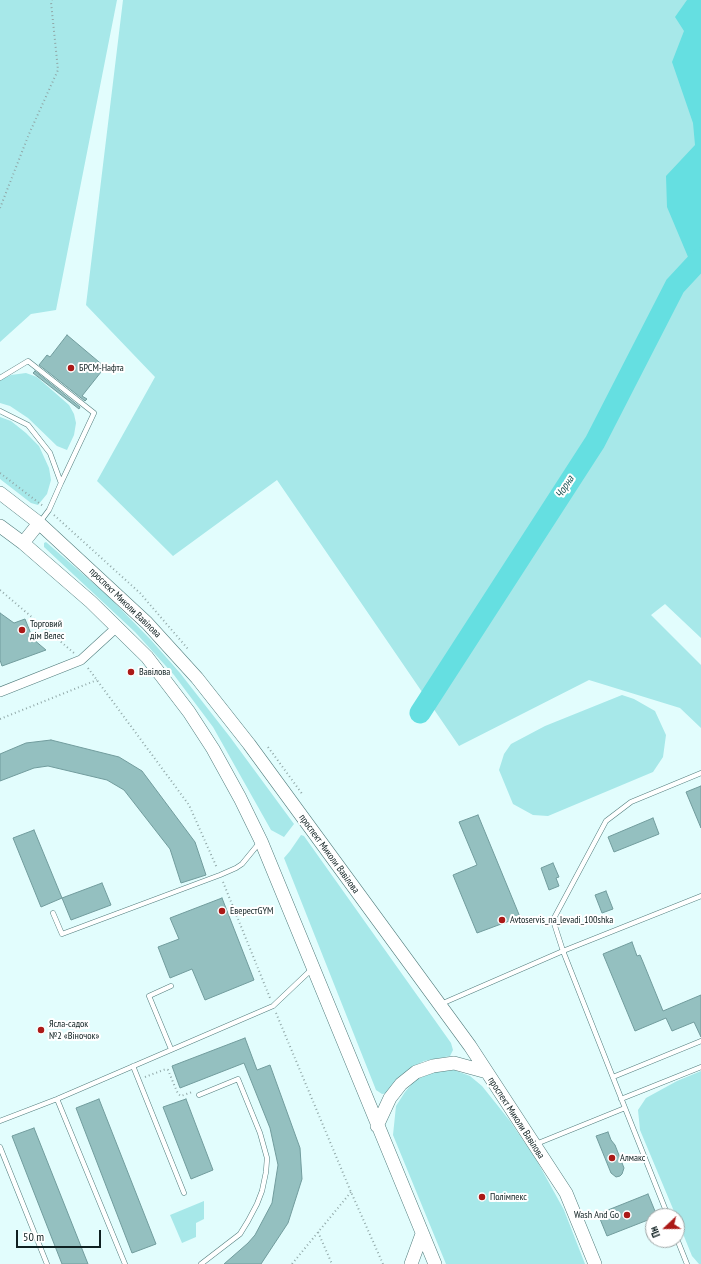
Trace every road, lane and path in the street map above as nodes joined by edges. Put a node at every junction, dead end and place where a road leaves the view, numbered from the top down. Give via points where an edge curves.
1 (52, 0) edge
2 (0, 208) edge
3 (0, 378) edge
4 (0, 410) edge
5 (61, 483) junction
6 (0, 493) edge
7 (39, 523) junction
8 (0, 526) edge
9 (23, 543) junction
10 (0, 590) edge
11 (117, 627) junction
12 (81, 660) junction
13 (98, 680) junction
14 (0, 692) edge
15 (0, 719) edge
16 (701, 773) edge
17 (261, 841) junction
18 (220, 875) junction
19 (701, 896) edge
20 (53, 913) dead end
21 (563, 951) junction
22 (313, 968) junction
23 (171, 986) dead end
24 (440, 1004) junction
25 (273, 1006) junction
26 (701, 1041) edge
27 (171, 1049) junction
28 (133, 1066) junction
29 (701, 1067) edge
30 (486, 1072) junction
31 (613, 1077) junction
32 (139, 1080) junction
33 (199, 1095) joint
34 (57, 1099) junction
35 (621, 1099) junction
36 (625, 1108) junction
37 (0, 1121) edge
38 (377, 1126) junction
39 (534, 1144) junction
40 (0, 1147) edge
41 (351, 1192) junction
42 (184, 1193) dead end
43 (665, 1208) edge
44 (318, 1232) junction
45 (422, 1234) junction
46 (681, 1248) edge
47 (47, 1264) edge
48 (125, 1264) edge
49 (201, 1264) edge
50 (292, 1264) edge
51 (332, 1264) edge
52 (383, 1264) edge
53 (411, 1264) edge
54 (435, 1264) edge
55 (595, 1264) edge
56 (687, 1264) edge

1 - 2 path via 58,70
3 - 5 lane via 28,361 94,414
4 - 5 lane via 28,425 50,454
5 - 7 lane via 49,510
6 - 7 main road, проспект Миколи Вавілова
7 - 9 main road
7 - 24 main road, проспект Миколи Вавілова via 147,622 197,678 249,744
8 - 9 main road
9 - 11 main road
10 - 12 path
11 - 12 street
11 - 17 main road via 147,657 189,712 216,755
12 - 13 path
12 - 14 street
13 - 15 path
13 - 18 path via 189,805
16 - 21 lane via 631,802 606,821 553,920
17 - 18 lane via 242,864
17 - 22 main road
18 - 20 lane via 62,934
18 - 25 path
19 - 21 lane
21 - 24 lane
21 - 31 lane
22 - 25 lane
22 - 38 main road
23 - 27 lane via 149,996
24 - 30 main road, проспект Миколи Вавілова
25 - 27 lane
25 - 41 path
26 - 31 lane
27 - 28 lane
28 - 32 lane
28 - 34 lane
29 - 35 lane
30 - 38 main road via 454,1063 416,1072 390,1098
30 - 39 main road, проспект Миколи Вавілова
31 - 35 lane
32 - 33 path via 166,1069 178,1094 181,1096 197,1089
32 - 42 lane
33 - 49 lane via 238,1079 260,1133 267,1158 262,1191 240,1234
34 - 37 lane
34 - 48 lane
35 - 36 lane
36 - 39 lane
36 - 43 lane
38 - 45 main road
39 - 55 main road, проспект Миколи Вавілова via 566,1193
40 - 47 lane
41 - 44 path
41 - 52 path
44 - 50 path
44 - 51 path
45 - 53 main road
45 - 54 main road
46 - 56 lane

